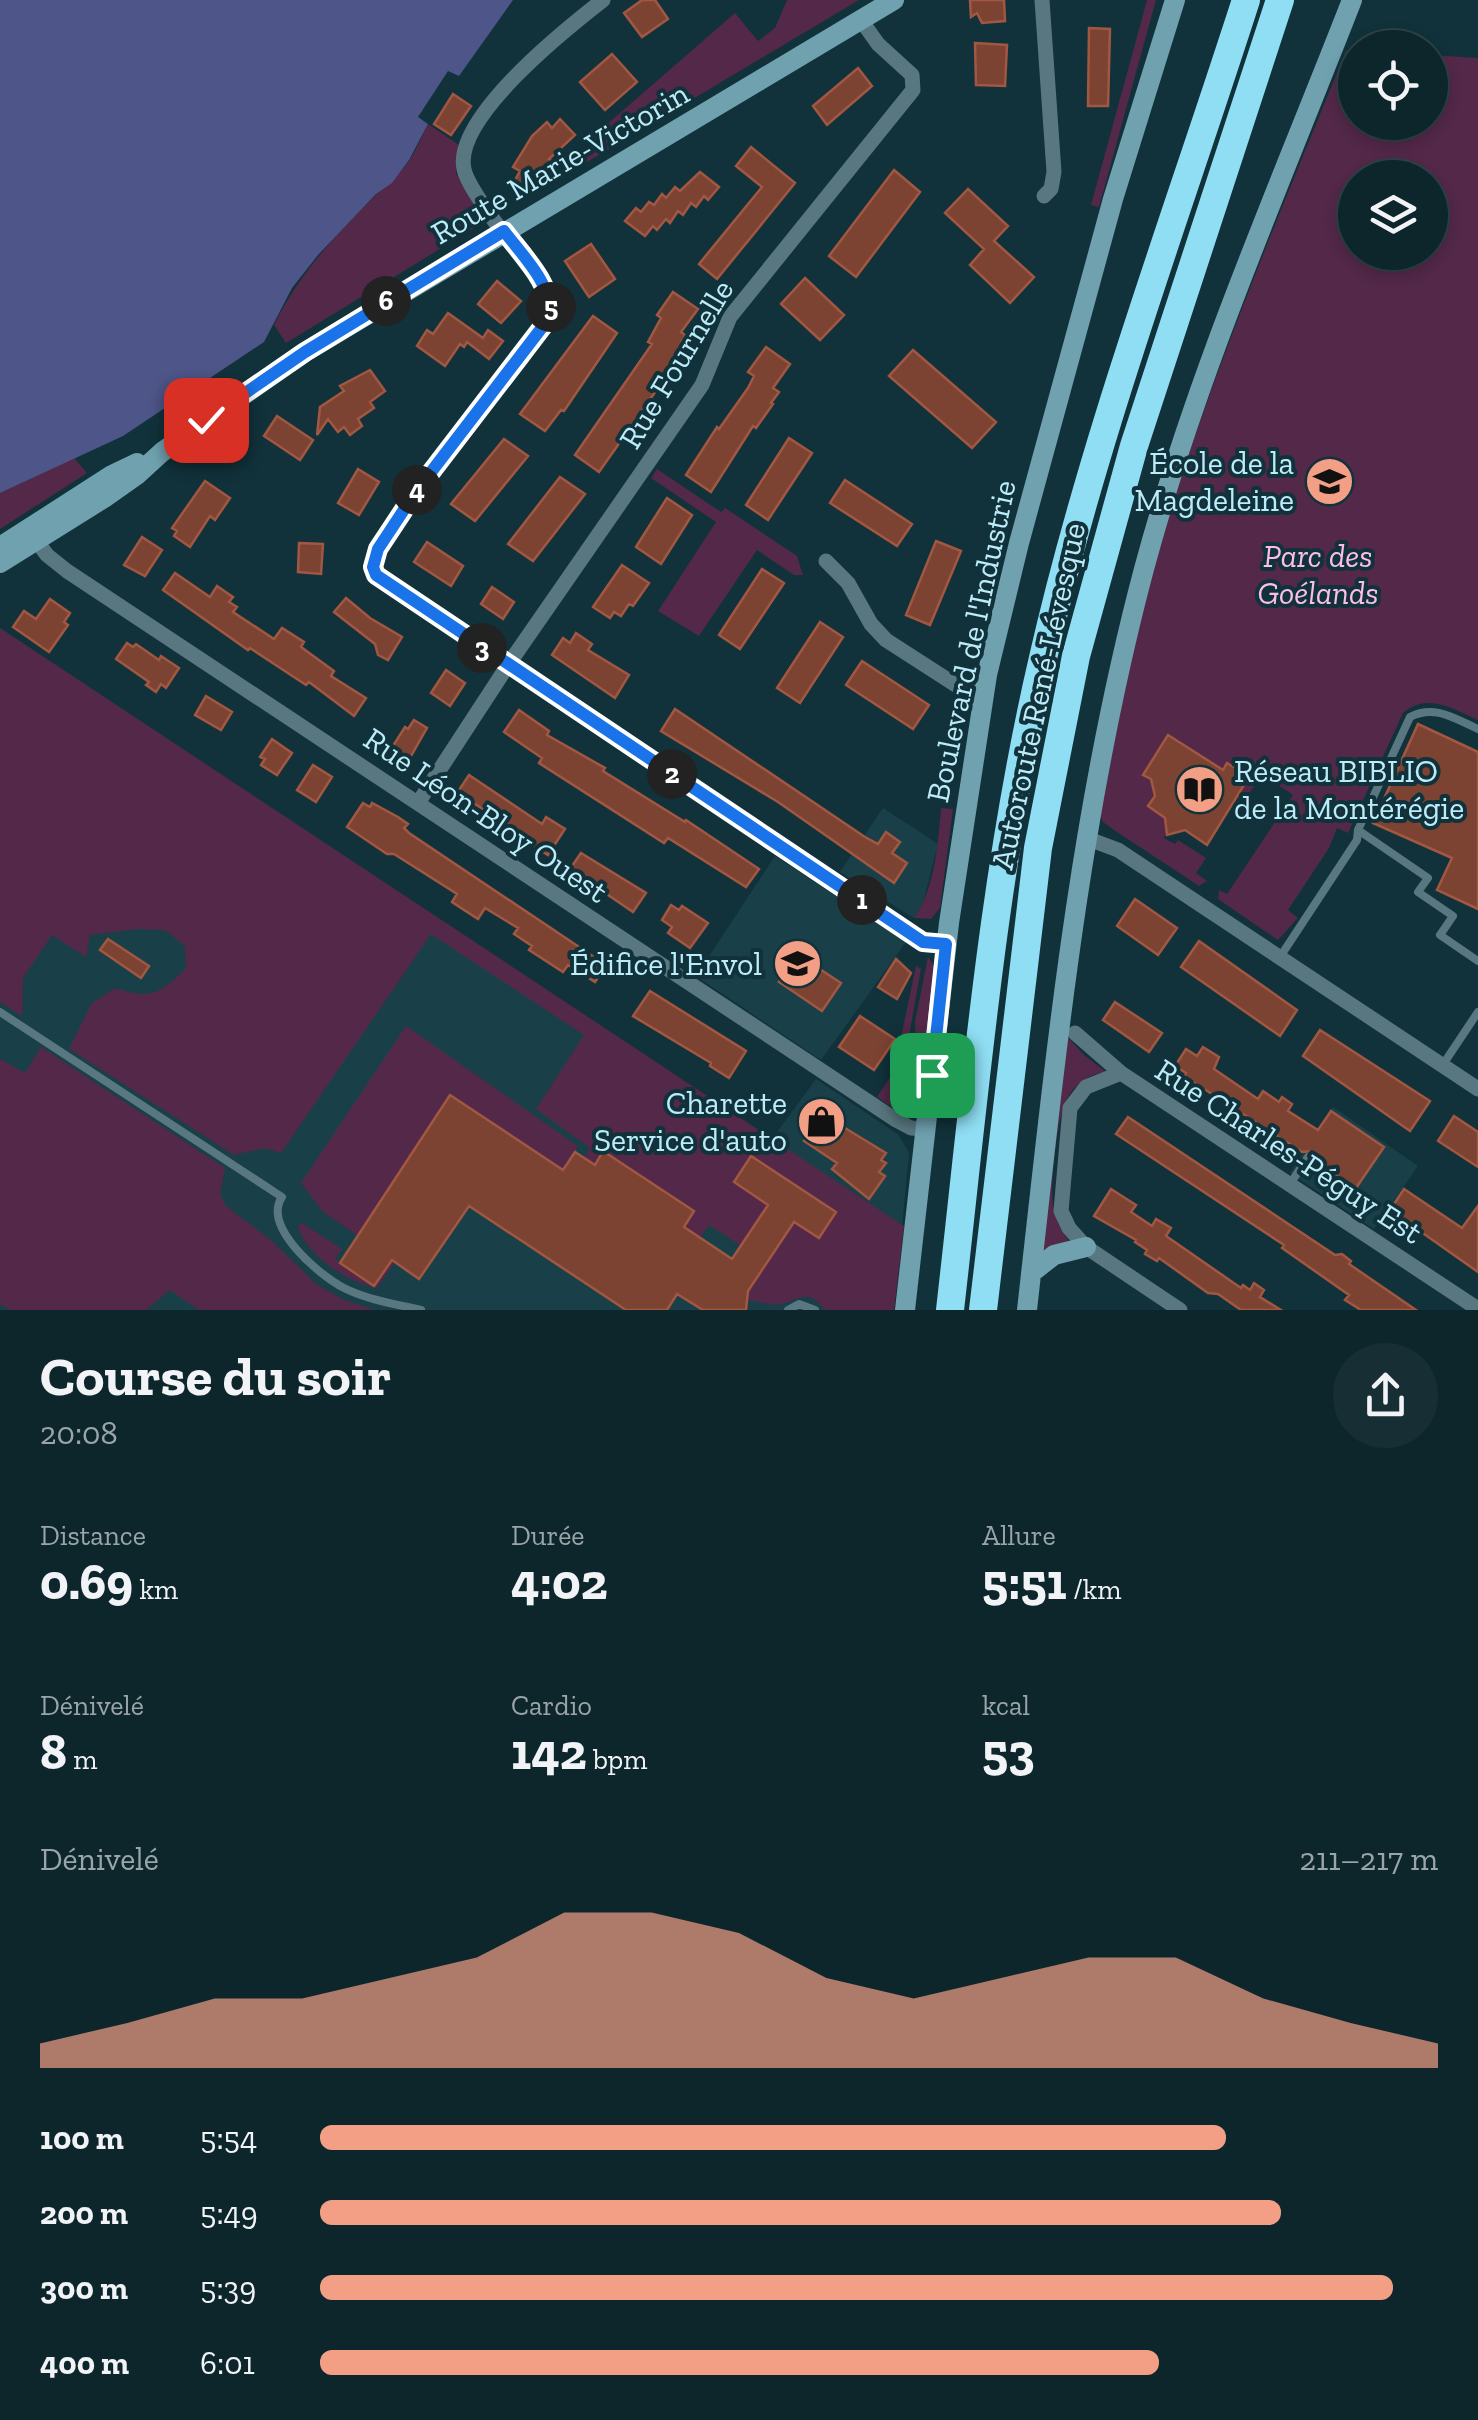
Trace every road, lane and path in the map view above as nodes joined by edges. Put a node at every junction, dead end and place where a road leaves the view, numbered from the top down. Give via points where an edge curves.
1 (604, 0) edge
2 (894, 0) edge
3 (1042, 0) edge
4 (1174, 0) edge
5 (1246, 0) edge
6 (1280, 0) edge
7 (1352, 0) edge
8 (861, 20) junction
9 (1044, 196) dead end
10 (504, 231) junction
11 (32, 535) junction
12 (0, 547) edge
13 (826, 561) dead end
14 (0, 563) edge
15 (508, 666) junction
16 (984, 695) junction
17 (1478, 729) edge
18 (418, 803) junction
19 (1358, 830) junction
20 (1086, 838) junction
21 (946, 944) junction
22 (1280, 957) junction
23 (1478, 961) edge
24 (0, 1012) edge
25 (1478, 1012) edge
26 (1059, 1016) junction
27 (1075, 1033) joint
28 (1442, 1066) junction
29 (1121, 1073) junction
30 (1477, 1084) edge
31 (926, 1129) junction
32 (1308, 1157) dead end
33 (1290, 1184) junction
34 (1086, 1248) junction
35 (1031, 1273) junction
36 (1473, 1304) edge
37 (421, 1310) edge
38 (788, 1310) edge
39 (815, 1310) edge
40 (905, 1310) edge
41 (950, 1310) edge
42 (983, 1310) edge
43 (1027, 1310) edge
44 (1180, 1310) edge

1 - 10 street via 534,55 468,142 465,175
2 - 8 street, Route Marie-Victorin
3 - 9 street via 1054,172
4 - 16 street, Boulevard de l'Industrie via 1113,198
5 - 41 highway, Autoroute René-Lévesque via 1092,474 1042,660 998,900
6 - 42 highway, Autoroute René-Lévesque via 1134,446 1076,656 1038,848
7 - 20 street via 1167,490 1120,662
8 - 10 street, Route Marie-Victorin
8 - 15 street, Rue Fournelle via 912,75 913,90 730,317 702,385
10 - 11 street, Route Marie-Victorin via 305,352 162,452 112,476
10 - 15 street via 547,291 550,317 415,493 373,567 380,580
11 - 12 street
11 - 14 street
11 - 18 street, Rue Léon-Bloy Ouest via 68,571
13 - 16 street via 886,640 962,689
15 - 18 street, Rue Fournelle
15 - 21 street via 923,942
16 - 21 street, Boulevard de l'Industrie
17 - 19 lane via 1435,710 1410,717
18 - 31 street, Rue Léon-Bloy Ouest via 896,1120
19 - 22 lane
19 - 23 lane via 1428,878 1418,892 1454,916 1440,935
20 - 22 street via 1107,843
20 - 26 street
21 - 31 street, Boulevard de l'Industrie
22 - 28 street
24 - 37 lane via 282,1197 279,1225 329,1279
25 - 28 lane
26 - 27 street
26 - 35 street
27 - 29 street, Rue Charles-Péguy Est
28 - 30 street
29 - 33 street, Rue Charles-Péguy Est
29 - 34 street via 1086,1086 1068,1115 1060,1202 1068,1228
31 - 40 street, Boulevard de l'Industrie
32 - 33 lane
33 - 36 street, Rue Charles-Péguy Est
34 - 35 street via 1054,1255
34 - 44 street
35 - 43 street
38 - 39 lane via 799,1304

